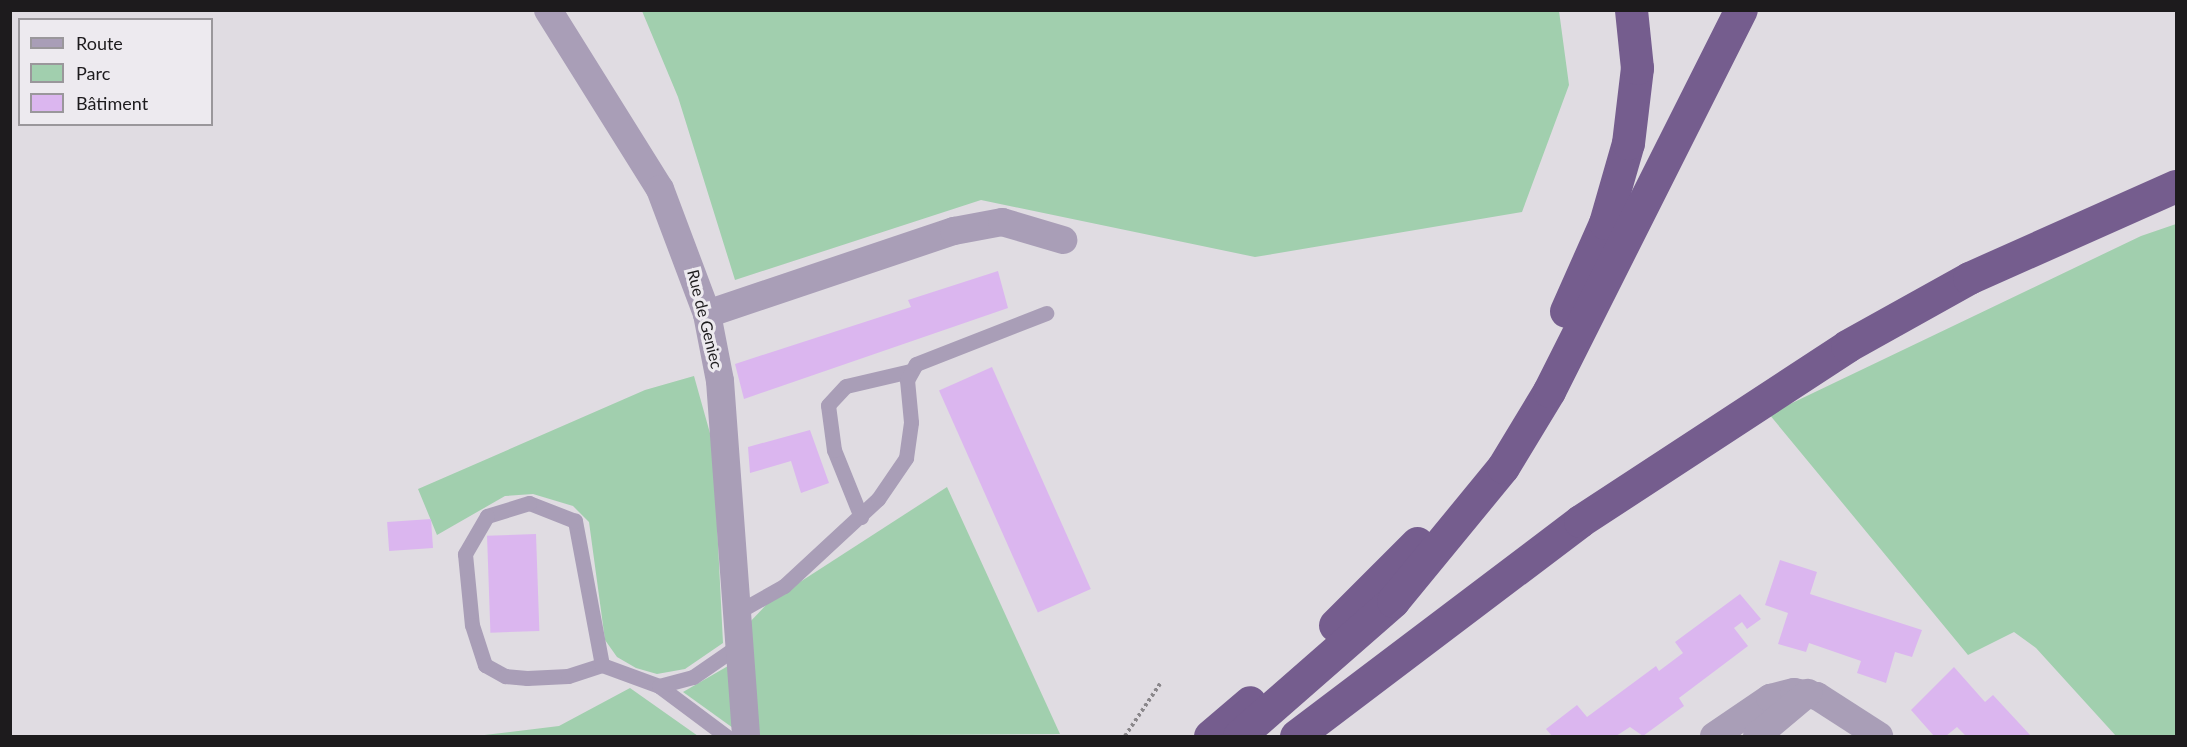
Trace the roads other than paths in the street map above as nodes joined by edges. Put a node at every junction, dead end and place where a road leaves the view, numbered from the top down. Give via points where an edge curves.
1 (548, 10) edge
2 (1631, 10) edge
3 (1741, 10) edge
4 (2176, 186) edge
5 (1063, 240) dead end
6 (1046, 313) dead end
7 (707, 314) junction
8 (910, 371) junction
9 (861, 517) junction
10 (736, 613) junction
11 (738, 646) junction
12 (602, 665) junction
13 (659, 686) junction
14 (1808, 693) junction
15 (726, 736) edge
16 (746, 736) edge
17 (1210, 736) edge
18 (1239, 736) edge
19 (1296, 736) edge
20 (1713, 736) edge
21 (1757, 736) edge
22 (1879, 736) edge

1 - 7 street, Rue de Geniec via 660,189
2 - 17 highway via 1637,68 1630,132 1605,223 1558,329 1502,431 1433,527 1322,638
3 - 18 highway via 1550,391 1503,467 1393,601
4 - 19 highway via 1969,278 1847,346 1580,522
5 - 7 street via 1002,222 954,231
6 - 8 lane via 956,347
7 - 10 street, Rue de Geniec via 720,381
8 - 9 lane via 906,458
8 - 9 lane via 846,386 828,405 834,450
9 - 10 lane via 784,586
10 - 11 street, Rue de Geniec
11 - 13 lane via 693,677
11 - 16 street, Rue de Geniec
12 - 12 lane via 568,676 527,678 505,676 484,666 472,625 465,554 487,516 529,503 575,521
12 - 13 lane
13 - 15 lane
14 - 20 street via 1770,698
14 - 21 street
14 - 22 street

